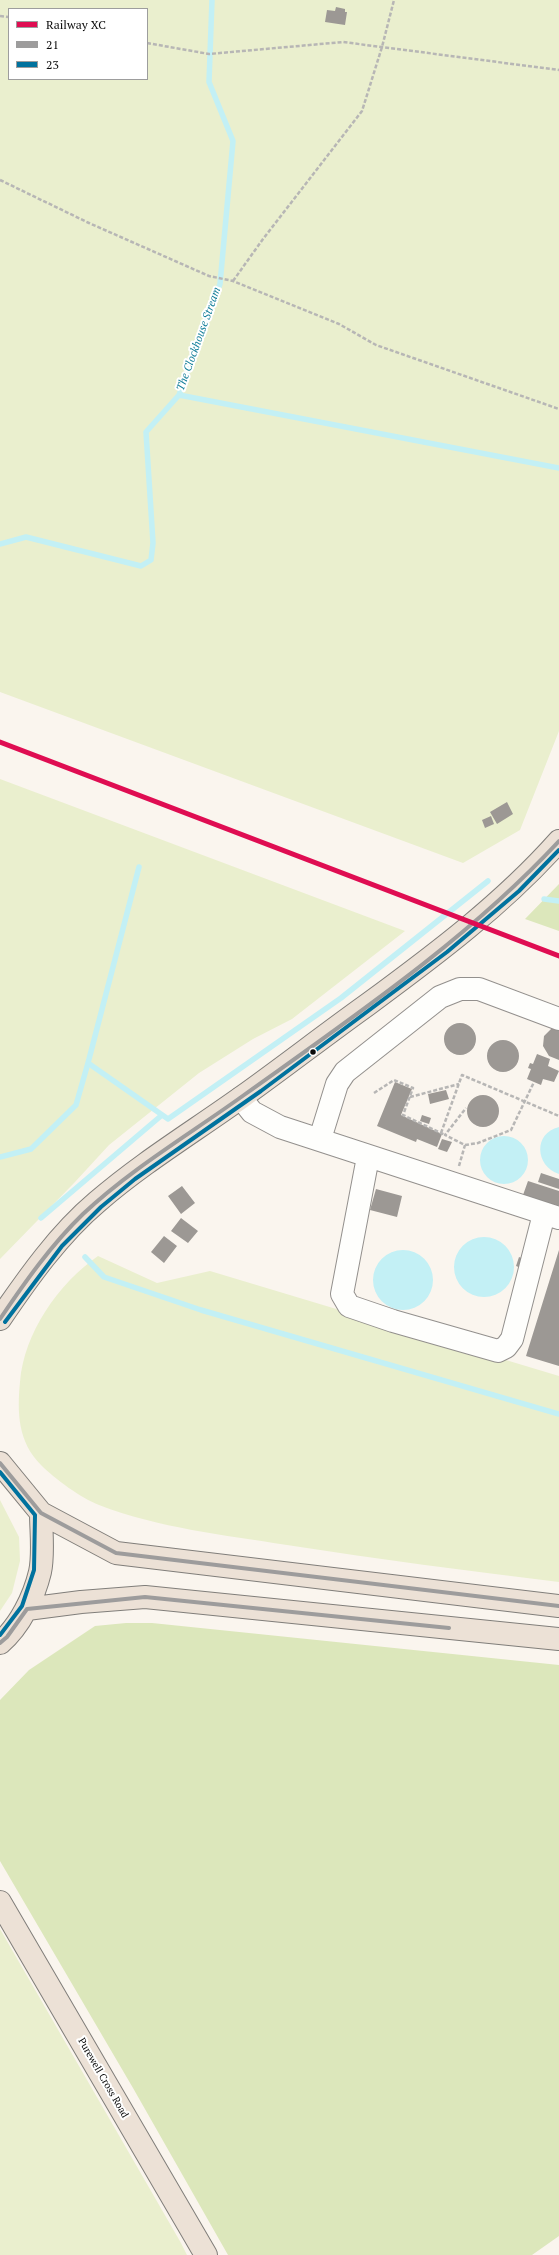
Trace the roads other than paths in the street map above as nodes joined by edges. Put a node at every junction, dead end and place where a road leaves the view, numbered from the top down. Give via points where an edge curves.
1 (559, 841) edge
2 (559, 1019) edge
3 (241, 1098) junction
4 (320, 1139) junction
5 (368, 1156) junction
6 (552, 1216) edge
7 (0, 1319) edge
8 (0, 1463) edge
9 (40, 1513) junction
10 (559, 1606) edge
11 (27, 1609) junction
12 (559, 1639) edge
13 (0, 1643) edge
14 (0, 1902) edge
15 (206, 2255) edge

1 - 3 main road via 495,904 449,944
2 - 4 lane via 479,989 460,988 440,997 344,1072 337,1084
3 - 4 lane via 252,1112 280,1127
3 - 7 main road via 164,1150 95,1203 54,1247
4 - 5 lane
5 - 6 lane
5 - 6 lane via 342,1294 349,1306 393,1321 498,1351 506,1346 512,1339
8 - 9 main road
9 - 10 main road via 116,1553
9 - 11 main road via 40,1571
11 - 12 main road via 145,1597
11 - 13 main road
14 - 15 main road, Purewell Cross Road

